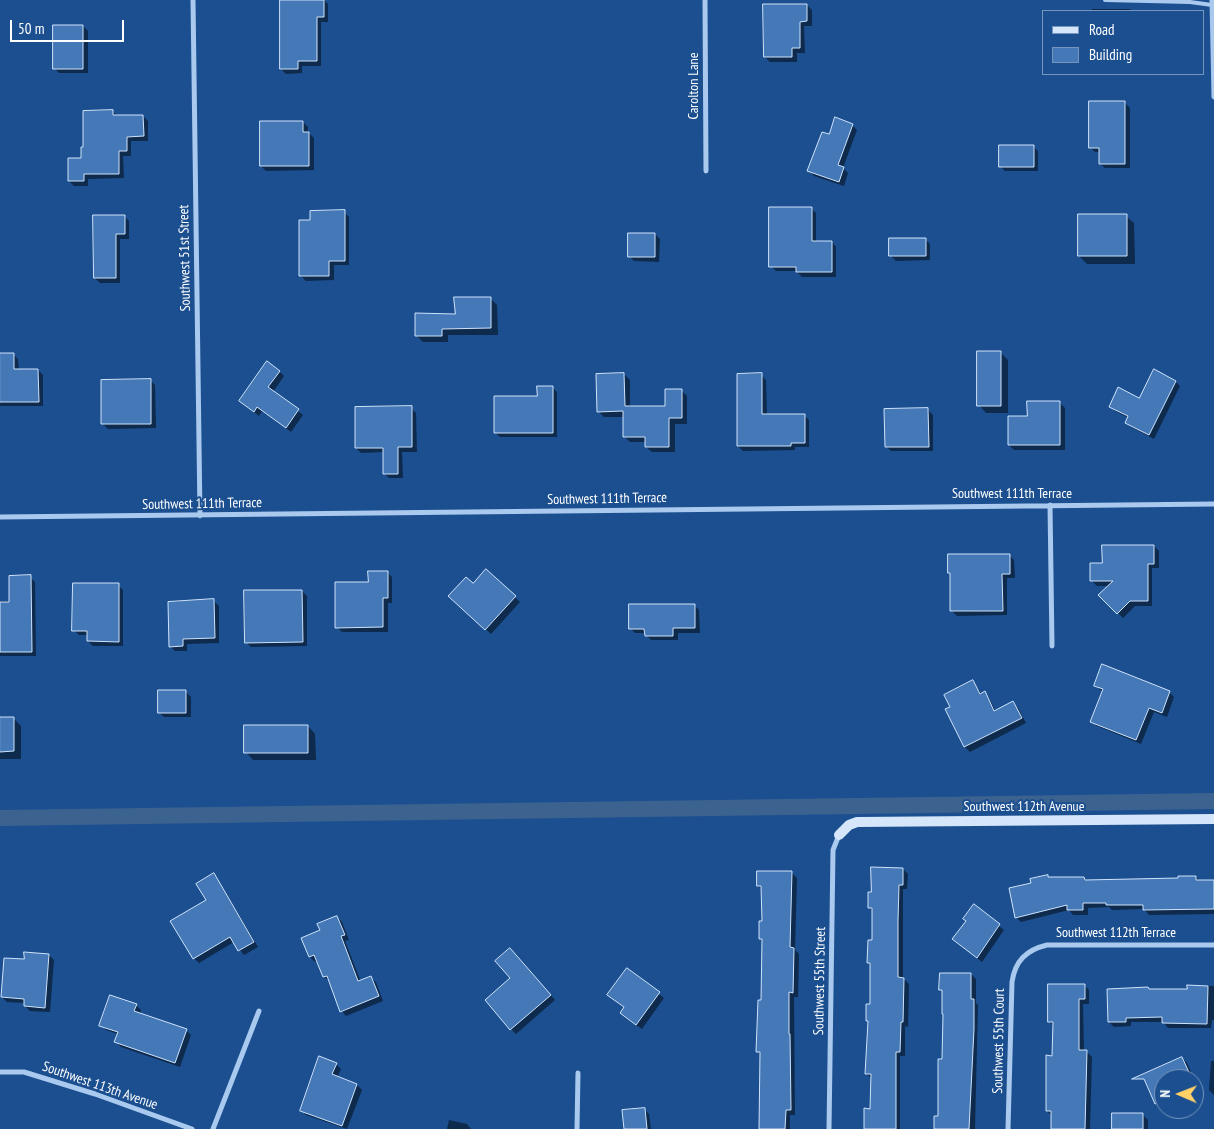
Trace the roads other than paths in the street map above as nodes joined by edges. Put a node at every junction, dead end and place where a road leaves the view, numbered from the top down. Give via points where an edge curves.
1 (193, 0) edge
2 (705, 0) edge
3 (1104, 0) edge
4 (1212, 2) edge
5 (1214, 97) edge
6 (706, 171) dead end
7 (1214, 504) edge
8 (1050, 505) junction
9 (200, 516) junction
10 (0, 517) edge
11 (1052, 646) dead end
12 (1214, 819) edge
13 (839, 835) joint
14 (1214, 945) edge
15 (1022, 957) joint
16 (259, 1011) dead end
17 (0, 1072) edge
18 (578, 1073) dead end
19 (192, 1129) edge
20 (213, 1129) edge
21 (577, 1129) edge
22 (829, 1129) edge
23 (1008, 1129) edge

1 - 9 street, Southwest 51st Street
2 - 6 street, Carolton Lane
3 - 4 lane
4 - 5 street
7 - 8 street, Southwest 111th Terrace
8 - 9 street, Southwest 111th Terrace
8 - 11 street
9 - 10 street, Southwest 111th Terrace
12 - 13 street, Southwest 112th Avenue via 857,822
13 - 22 street, Southwest 55th Street via 833,850
14 - 15 street, Southwest 112th Terrace via 1047,945 1030,950
15 - 23 street, Southwest 55th Court via 1016,965 1012,982
16 - 20 street
17 - 19 street, Southwest 113th Avenue via 24,1072
18 - 21 street

